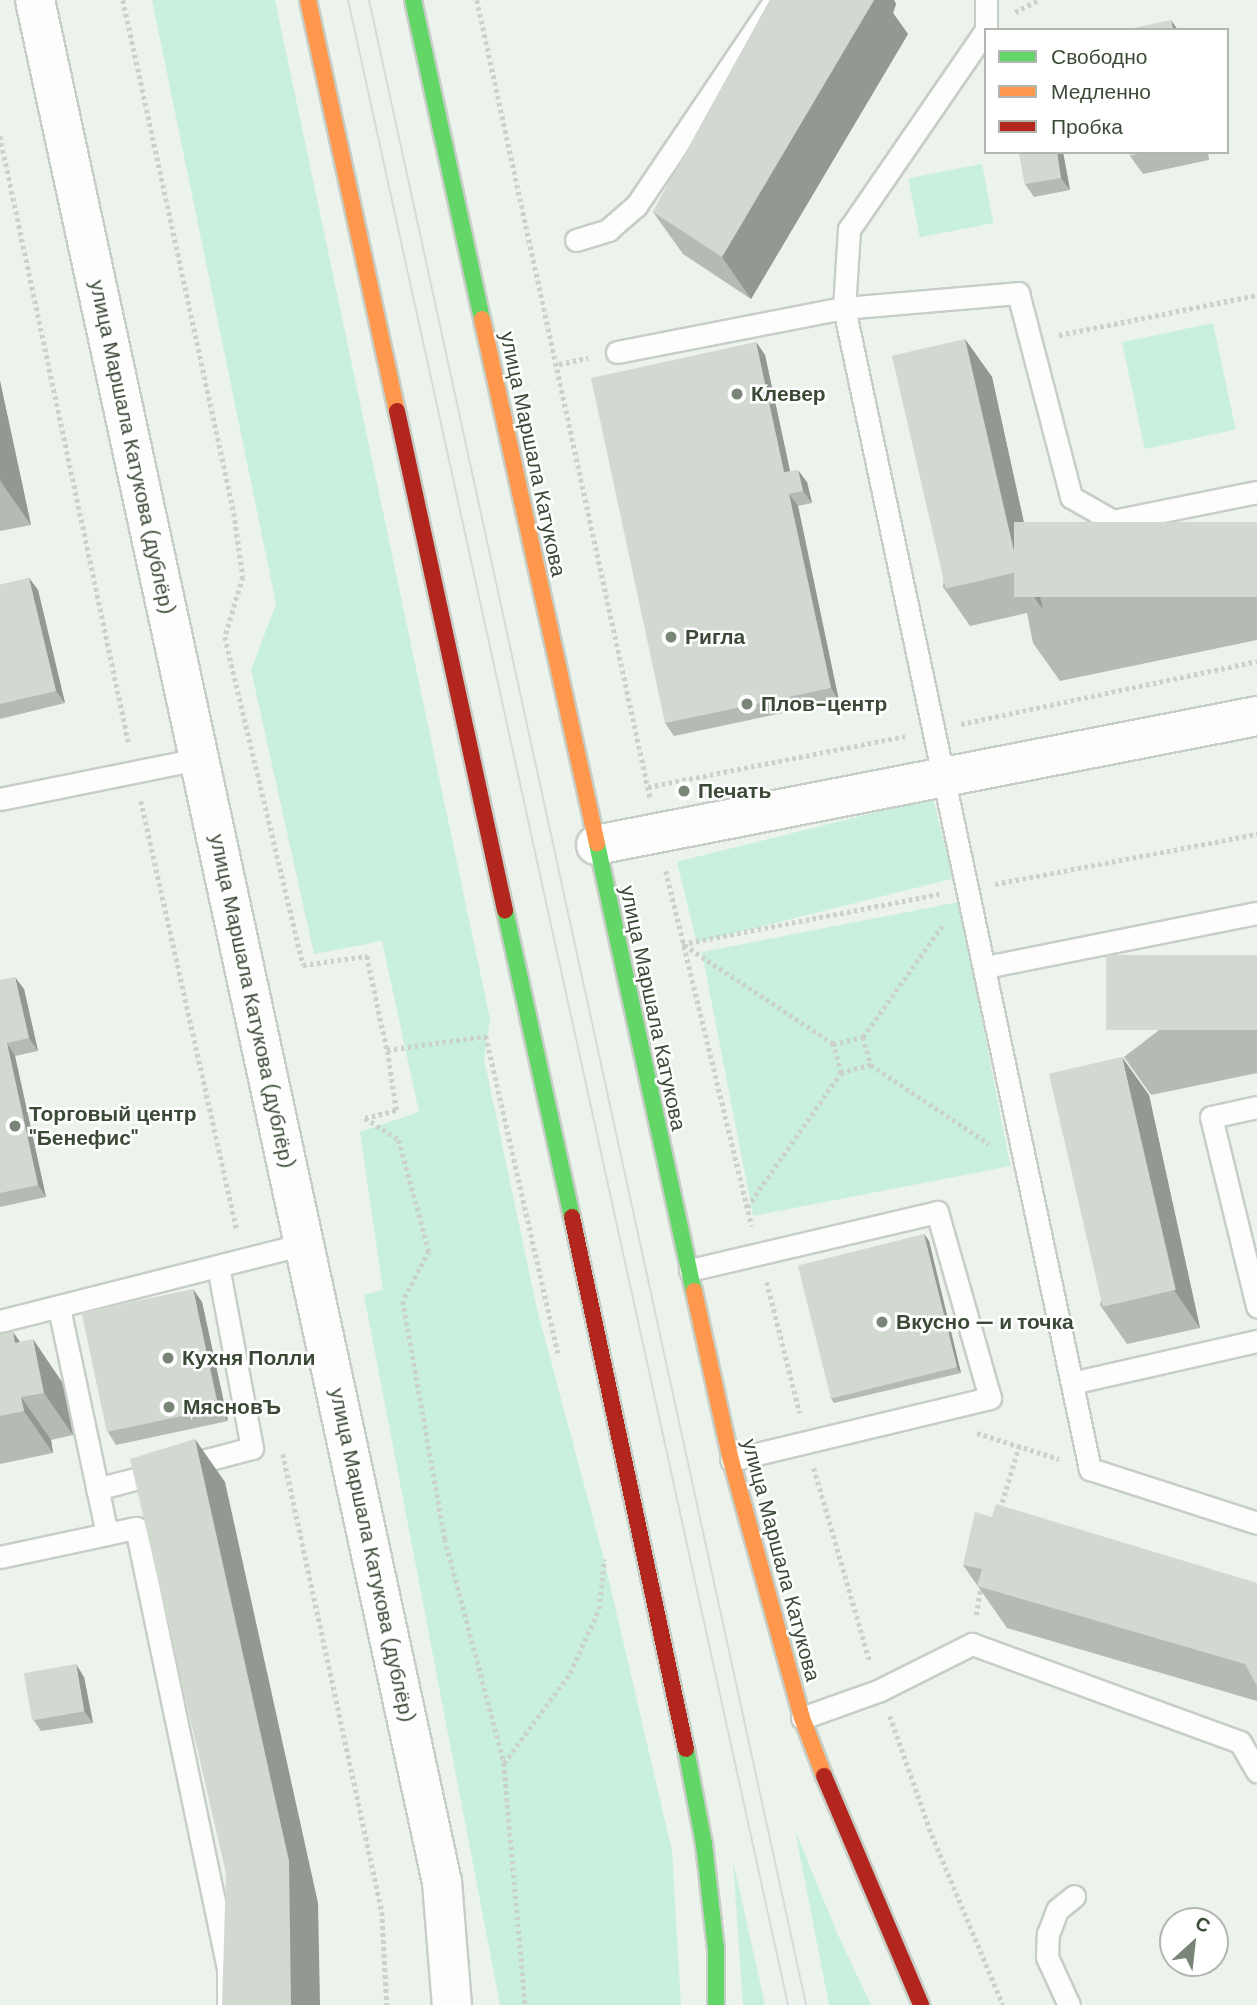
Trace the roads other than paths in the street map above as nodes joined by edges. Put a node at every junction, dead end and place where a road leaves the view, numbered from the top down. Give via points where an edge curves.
1 (35, 0) edge
2 (308, 0) edge
3 (413, 0) edge
4 (775, 0) edge
5 (986, 0) edge
6 (986, 28) edge
7 (984, 33) edge
8 (576, 240) dead end
9 (844, 307) junction
10 (617, 352) dead end
11 (1257, 492) edge
12 (1257, 716) edge
13 (199, 759) junction
14 (946, 777) junction
15 (0, 799) edge
16 (596, 845) junction
17 (1257, 913) edge
18 (986, 967) junction
19 (1257, 1107) edge
20 (304, 1244) junction
21 (218, 1266) junction
22 (690, 1270) junction
23 (1257, 1306) edge
24 (59, 1308) junction
25 (0, 1321) edge
26 (1257, 1341) edge
27 (1072, 1383) junction
28 (731, 1460) junction
29 (97, 1489) junction
30 (1257, 1523) edge
31 (107, 1534) junction
32 (0, 1557) edge
33 (802, 1717) junction
34 (1257, 1772) edge
35 (1074, 1896) dead end
36 (228, 2005) edge
37 (452, 2005) edge
38 (716, 2005) edge
39 (921, 2005) edge
40 (1069, 2005) edge

1 - 13 street, улица Маршала Катукова (дублёр)
2 - 38 main road via 680,1715 704,1844 716,1949
3 - 16 main road, улица Маршала Катукова
4 - 8 lane via 636,206 608,230
5 - 6 lane
7 - 9 lane via 849,229
9 - 10 lane
9 - 11 lane via 1018,293 1071,497 1113,521
9 - 14 lane
12 - 14 street
13 - 15 lane
13 - 20 street, улица Маршала Катукова (дублёр)
14 - 16 street
14 - 18 lane
16 - 22 main road, улица Маршала Катукова
17 - 18 lane
18 - 27 lane
19 - 23 lane via 1210,1117
20 - 21 lane
20 - 37 street, улица Маршала Катукова (дублёр) via 442,1882
21 - 24 lane
21 - 29 lane via 252,1448
22 - 28 main road, улица Маршала Катукова
22 - 28 lane via 937,1212 990,1398
24 - 25 lane
24 - 29 lane
26 - 27 lane
27 - 30 lane via 1090,1468
28 - 33 main road, улица Маршала Катукова
29 - 31 lane
31 - 32 lane
31 - 36 lane via 135,1528 228,1967
33 - 34 lane via 880,1690 972,1644 1240,1742
33 - 39 main road, улица Маршала Катукова via 858,1864
35 - 40 lane via 1057,1910 1048,1934 1047,1957

